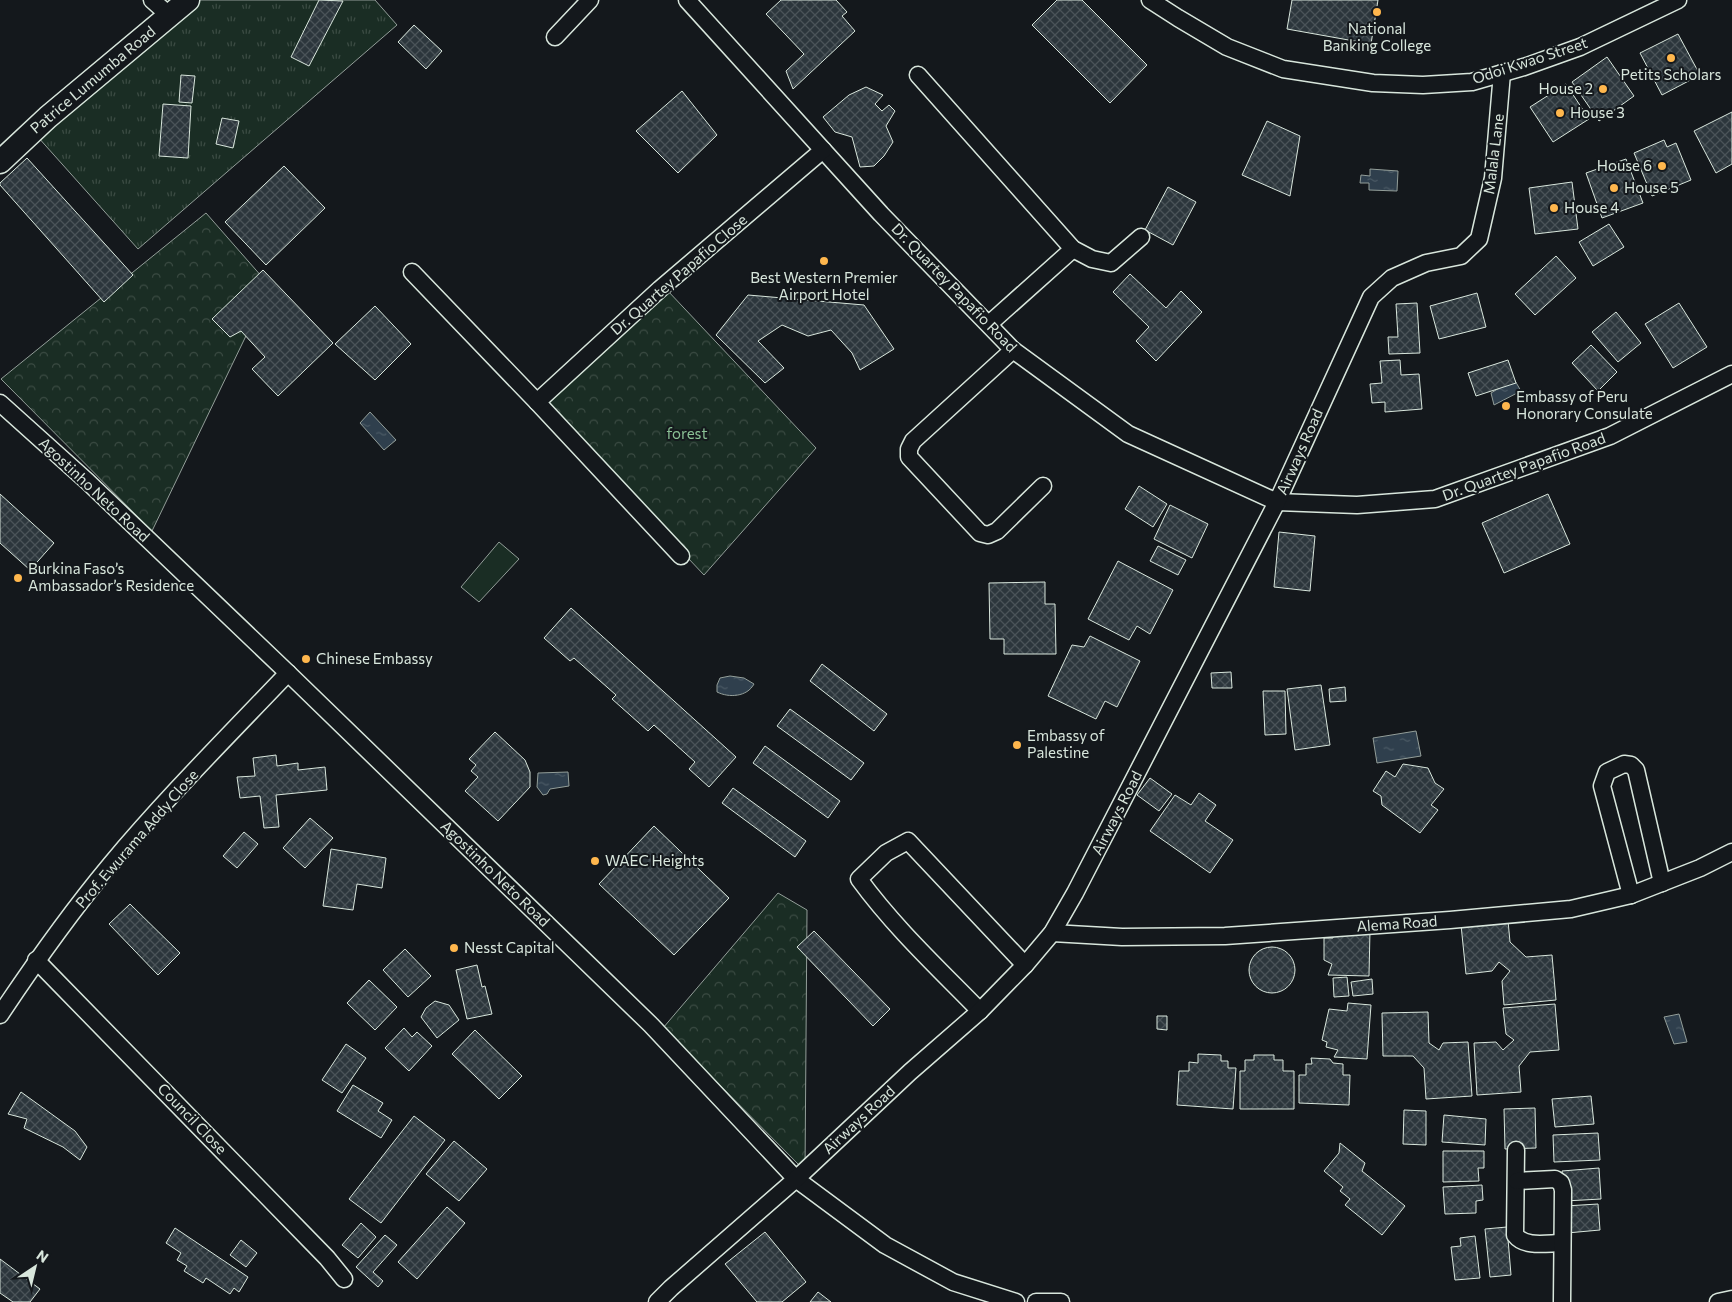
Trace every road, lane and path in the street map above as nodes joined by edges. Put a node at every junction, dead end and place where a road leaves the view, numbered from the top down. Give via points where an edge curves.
1 (152, 0) edge
2 (188, 0) edge
3 (590, 0) edge
4 (687, 0) edge
5 (1150, 0) edge
6 (1678, 0) edge
7 (170, 16) junction
8 (555, 37) dead end
9 (1502, 73) junction
10 (918, 75) dead end
11 (823, 150) junction
12 (0, 162) edge
13 (1141, 238) dead end
14 (1073, 249) junction
15 (1461, 256) joint
16 (412, 272) dead end
17 (989, 324) junction
18 (1013, 350) junction
19 (1732, 374) edge
20 (537, 402) junction
21 (0, 403) edge
22 (1042, 486) dead end
23 (1277, 502) junction
24 (681, 556) dead end
25 (288, 673) junction
26 (1732, 852) edge
27 (1662, 883) junction
28 (1631, 896) junction
29 (1052, 933) junction
30 (36, 960) junction
31 (1025, 965) junction
32 (980, 1011) junction
33 (0, 1015) edge
34 (1516, 1150) dead end
35 (796, 1179) junction
36 (1516, 1182) junction
37 (1562, 1243) junction
38 (344, 1279) dead end
39 (1732, 1299) edge
40 (658, 1302) edge
41 (1016, 1302) edge
42 (1036, 1302) edge
43 (1061, 1302) edge
44 (1562, 1302) edge
45 (1718, 1302) edge

1 - 7 street
2 - 7 street, Patrice Lumumba Road
3 - 8 street
4 - 11 street, Dr. Quartey Papafio Road
5 - 9 street, Odoi Kwao Street via 1227,47 1283,69 1373,83 1423,85 1472,82
6 - 9 street, Odoi Kwao Street via 1580,47
7 - 12 street, Patrice Lumumba Road via 113,61
9 - 15 street, Malala Lane via 1494,178 1479,239
10 - 14 street
11 - 17 street, Dr. Quartey Papafio Road
11 - 20 street, Dr. Quartey Papafio Close via 660,289
13 - 14 street via 1111,263 1092,259
14 - 17 street
15 - 23 street, Airways Road via 1426,264 1392,278 1371,297
16 - 20 street
17 - 18 street, Dr. Quartey Papafio Road
18 - 22 street via 913,441 909,457 980,534 988,536
18 - 23 street, Dr. Quartey Papafio Road via 1128,434
19 - 23 street, Dr. Quartey Papafio Road via 1610,436 1435,499 1357,505
20 - 24 street
21 - 25 street, Agostinho Neto Road via 88,482
23 - 29 street, Airways Road
25 - 30 street, Prof. Ewurama Addy Close via 116,858
25 - 35 street, Agostinho Neto Road via 651,1025
26 - 27 street, Alema Road
27 - 28 street, Alema Road
27 - 28 street via 1636,770 1624,764 1607,772 1602,786
28 - 29 street, Alema Road via 1571,909 1225,936 1122,937
29 - 31 street, Airways Road
30 - 33 street, Prof. Ewurama Addy Close
30 - 38 street, Council Close
31 - 32 street, Airways Road
31 - 32 street via 908,841 886,853 859,878 894,923
32 - 35 street, Airways Road
34 - 36 street
35 - 40 street, Airways Road
35 - 41 street, Agostinho Neto Road via 886,1245 953,1282
36 - 37 street via 1515,1235 1526,1243
36 - 37 street via 1555,1179 1561,1183
37 - 44 street
39 - 45 street
42 - 43 street

